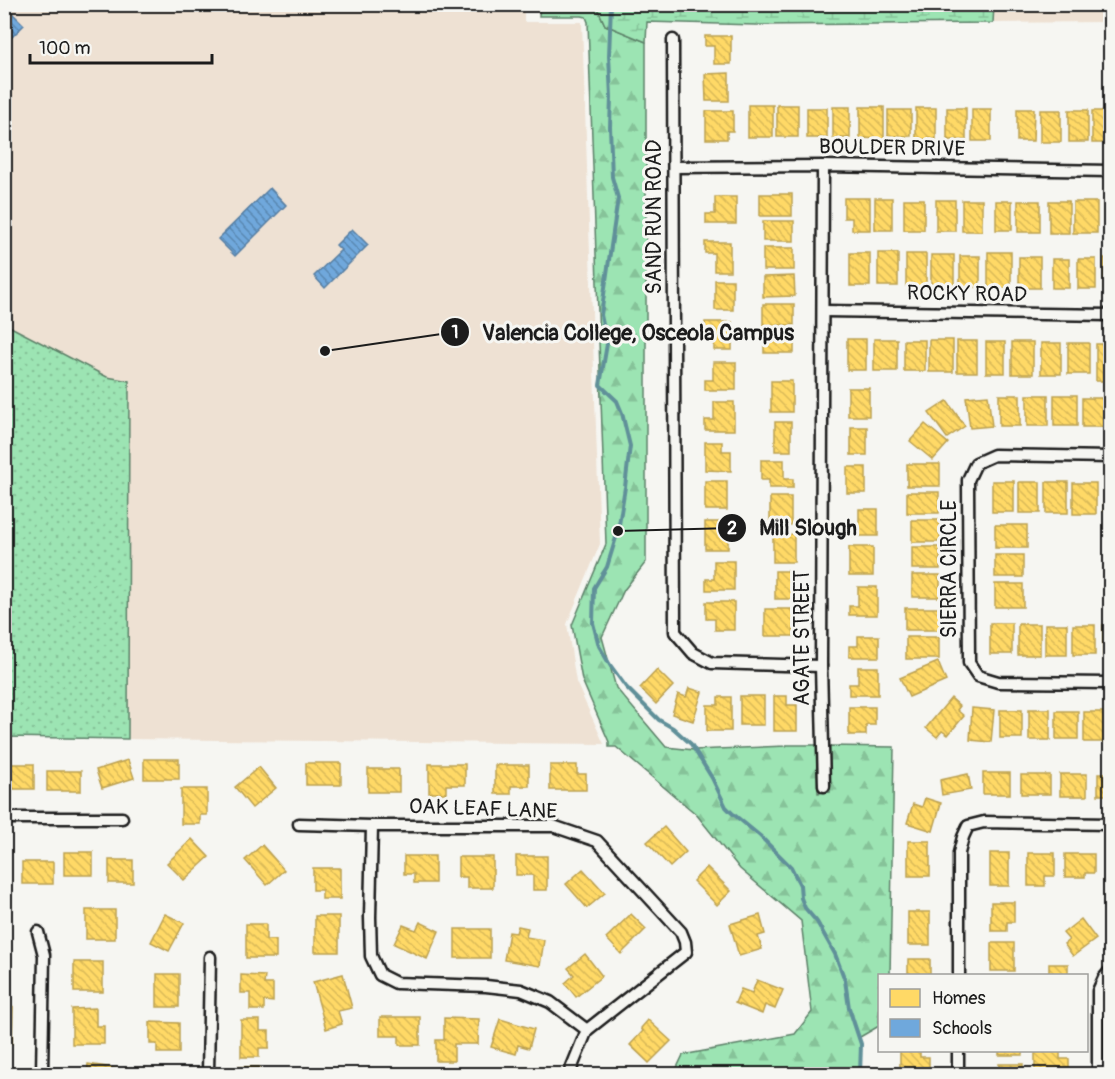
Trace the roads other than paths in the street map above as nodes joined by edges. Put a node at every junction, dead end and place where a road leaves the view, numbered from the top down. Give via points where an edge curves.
1 (673, 40) dead end
2 (823, 166) junction
3 (674, 167) junction
4 (1110, 171) edge
5 (823, 311) junction
6 (1110, 315) edge
7 (1110, 457) edge
8 (821, 666) junction
9 (1110, 684) edge
10 (824, 786) dead end
11 (4, 818) edge
12 (122, 818) dead end
13 (299, 824) dead end
14 (1110, 824) edge
15 (372, 826) junction
16 (38, 932) dead end
17 (210, 957) dead end
18 (1110, 971) edge
19 (959, 974) edge
20 (586, 1030) junction
21 (958, 1052) edge
22 (42, 1074) edge
23 (208, 1074) edge
24 (569, 1074) edge
25 (958, 1074) edge
26 (1098, 1074) edge

1 - 3 street, SAND RUN ROAD
2 - 3 street, BOULDER DRIVE
2 - 4 street, BOULDER DRIVE
2 - 5 street, AGATE STREET
3 - 8 street, SAND RUN ROAD via 675,632 693,653 712,663
5 - 6 street, ROCKY ROAD
5 - 8 street, AGATE STREET
7 - 9 street, SIERRA CIRCLE via 994,455 976,463 968,480 969,663 978,676 998,682
8 - 10 street, AGATE STREET
11 - 12 street
13 - 15 street, OAK LEAF LANE
14 - 19 street via 984,822 968,826 960,853
15 - 20 street via 371,956 380,975 396,983 521,990 550,1002
15 - 20 street, OAK LEAF LANE via 553,826 597,841 681,932 686,952
16 - 22 street via 44,955
17 - 23 street
18 - 26 street via 1098,990
20 - 24 street
21 - 25 street

